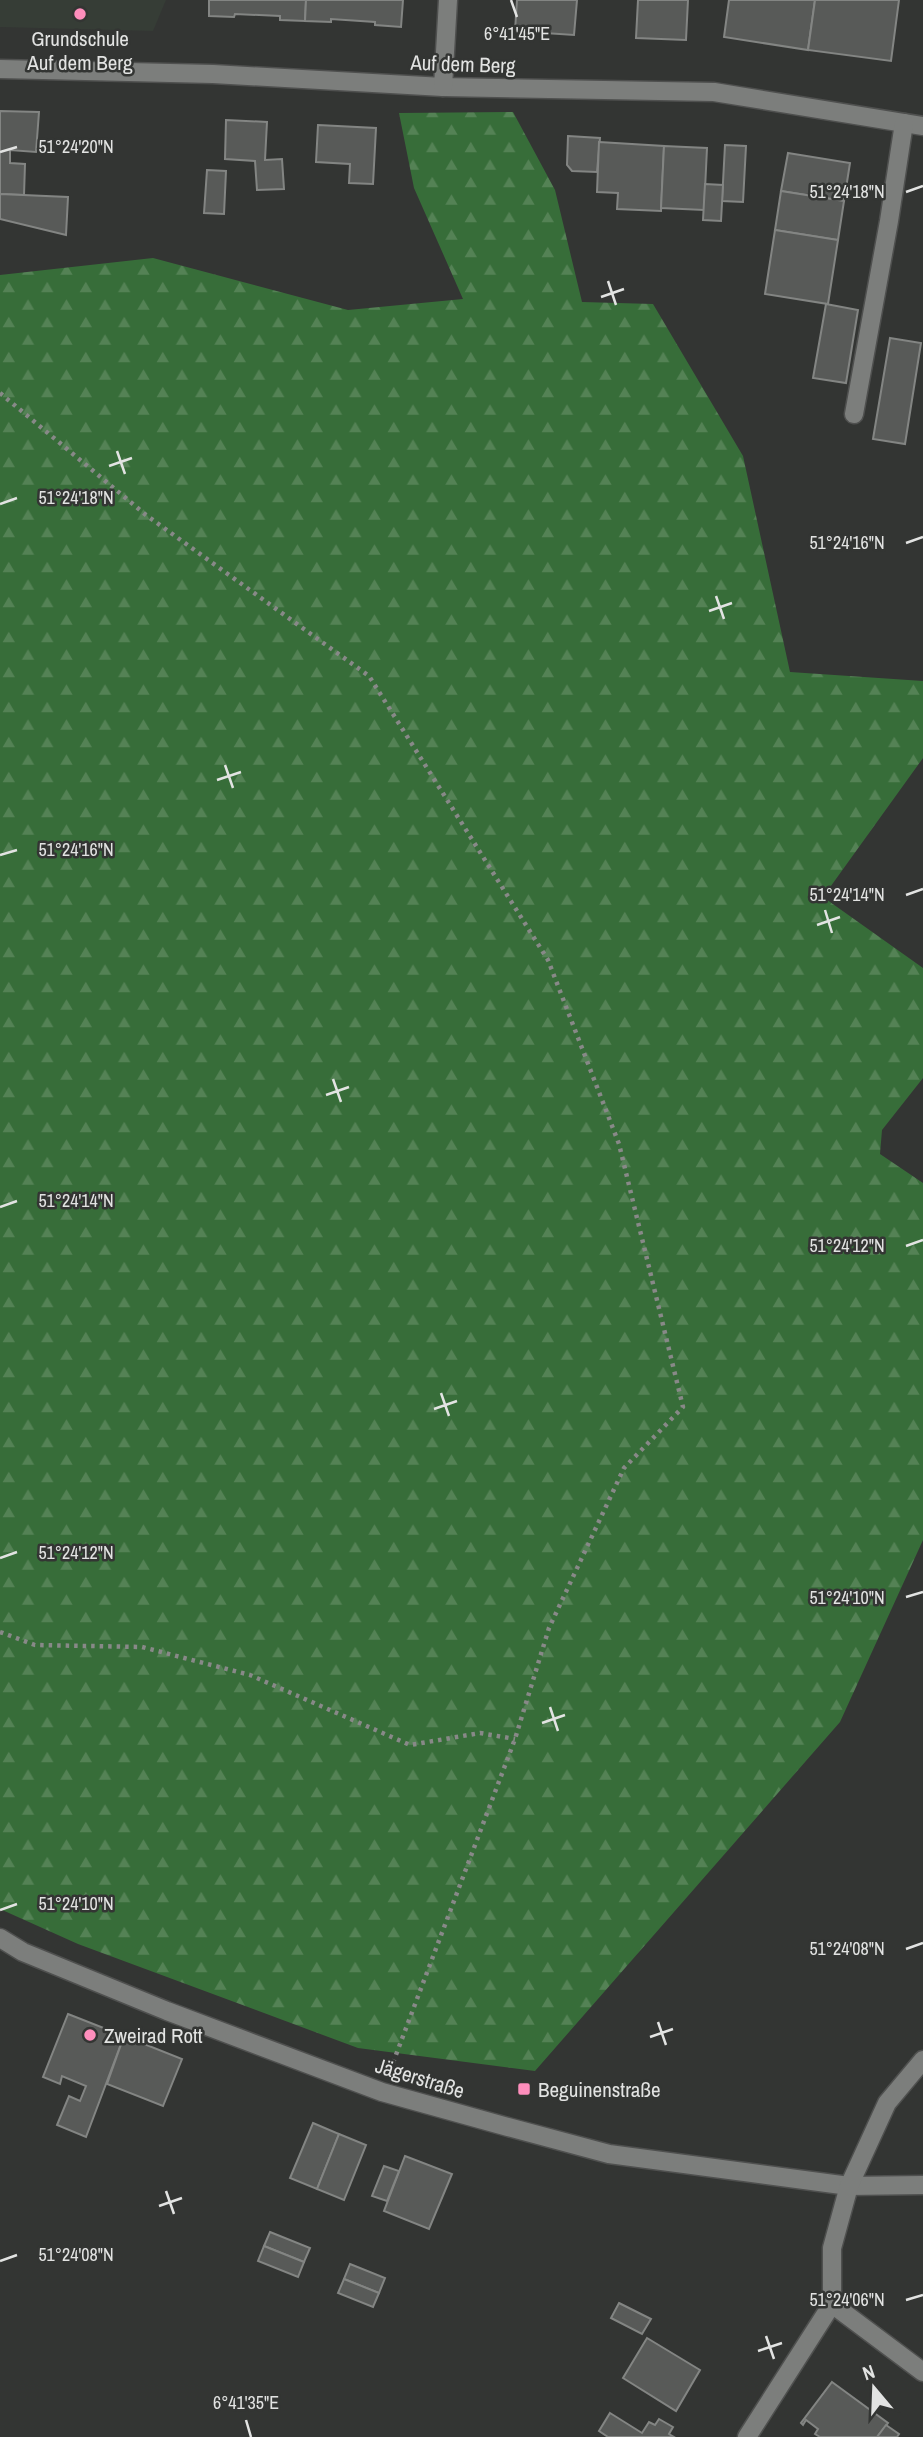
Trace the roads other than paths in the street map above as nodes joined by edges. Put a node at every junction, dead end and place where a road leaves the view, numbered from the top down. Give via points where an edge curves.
1 (448, 0) edge
2 (0, 69) edge
3 (443, 87) junction
4 (904, 123) junction
5 (923, 126) edge
6 (854, 414) dead end
7 (0, 1938) edge
8 (923, 2060) edge
9 (923, 2185) edge
10 (849, 2186) junction
11 (832, 2304) junction
12 (923, 2372) edge
13 (747, 2437) edge

1 - 3 street
2 - 3 street, Auf dem Berg via 213,74
3 - 4 street, Auf dem Berg via 715,92
4 - 5 street, Auf dem Berg
4 - 6 street
7 - 10 street, Jägerstraße via 23,1952 167,2011 382,2092 609,2154
8 - 10 street via 887,2103
9 - 10 street, Jägerstraße
10 - 11 street via 832,2248
11 - 12 street
11 - 13 street

